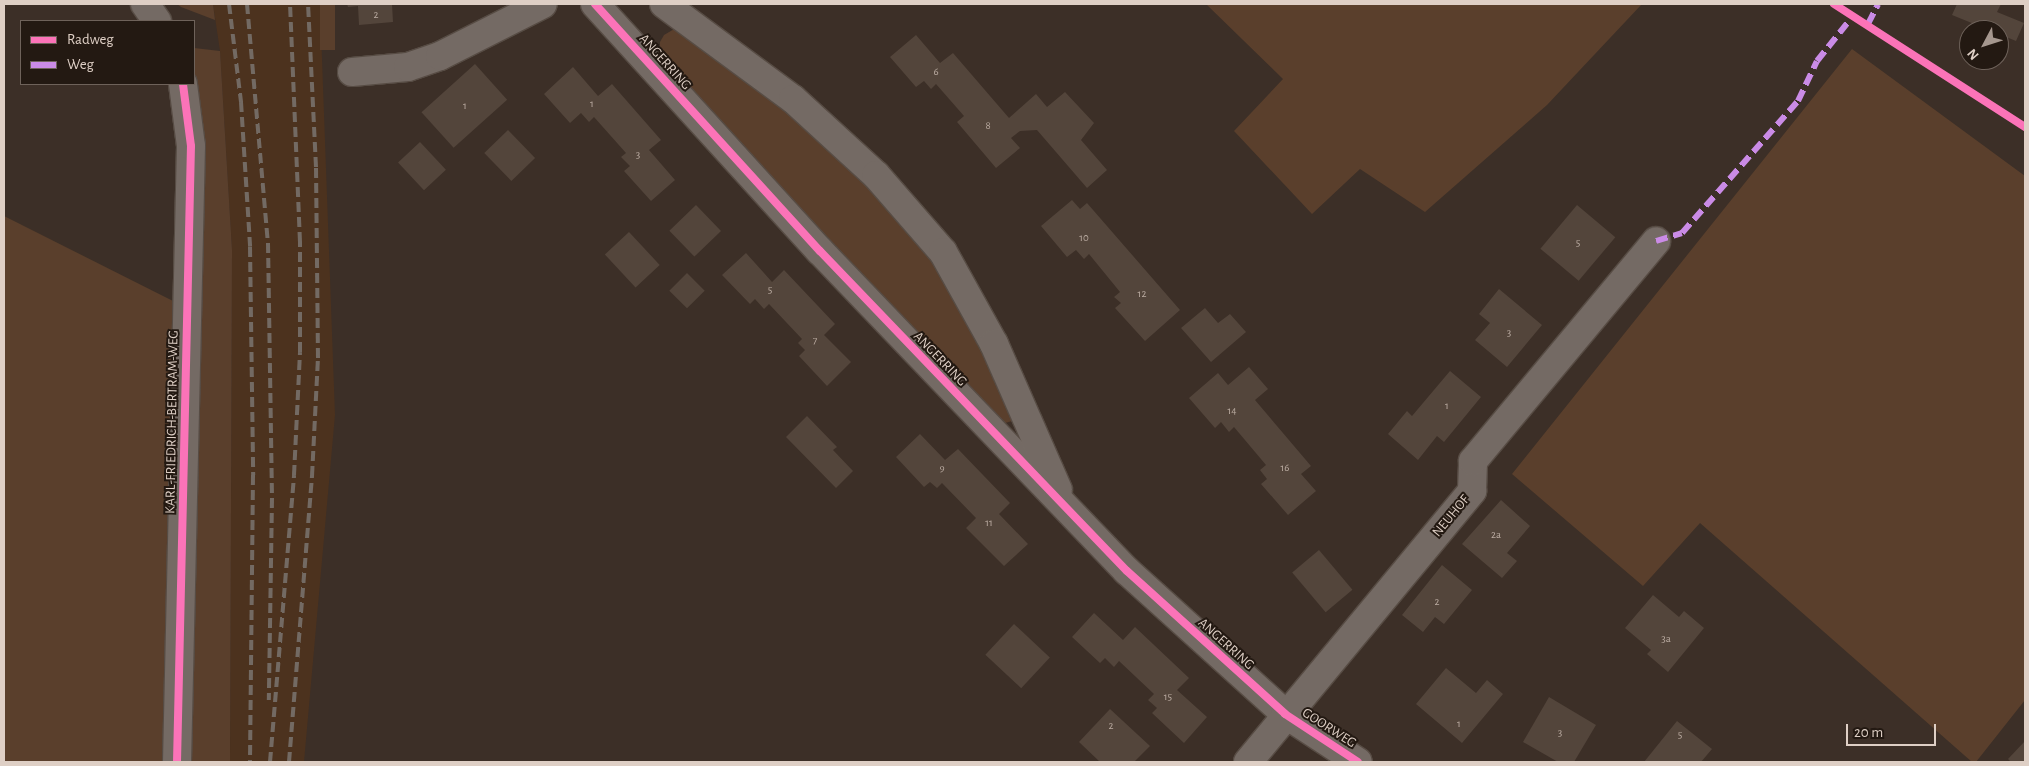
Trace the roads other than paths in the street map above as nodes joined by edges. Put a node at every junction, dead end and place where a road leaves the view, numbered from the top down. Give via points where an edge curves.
1 (145, 4) edge
2 (543, 4) edge
3 (595, 4) edge
4 (664, 4) edge
5 (156, 20) edge
6 (352, 72) dead end
7 (183, 85) edge
8 (1656, 241) dead end
9 (1067, 510) junction
10 (1285, 714) junction
11 (177, 762) edge
12 (1248, 762) edge
13 (1358, 762) edge

1 - 5 street
2 - 6 street via 432,59 408,67
3 - 9 street, ANGERRING via 820,251
4 - 9 street, ANGERRING via 793,99 876,175 943,252 994,344
7 - 11 street, KARL-FRIEDRICH-BERTRAM-WEG via 192,146
8 - 10 street, NEUHOF via 1473,461 1472,491
9 - 10 street, ANGERRING via 1126,572
10 - 12 street, NEUHOF
10 - 13 street, GOORWEG

